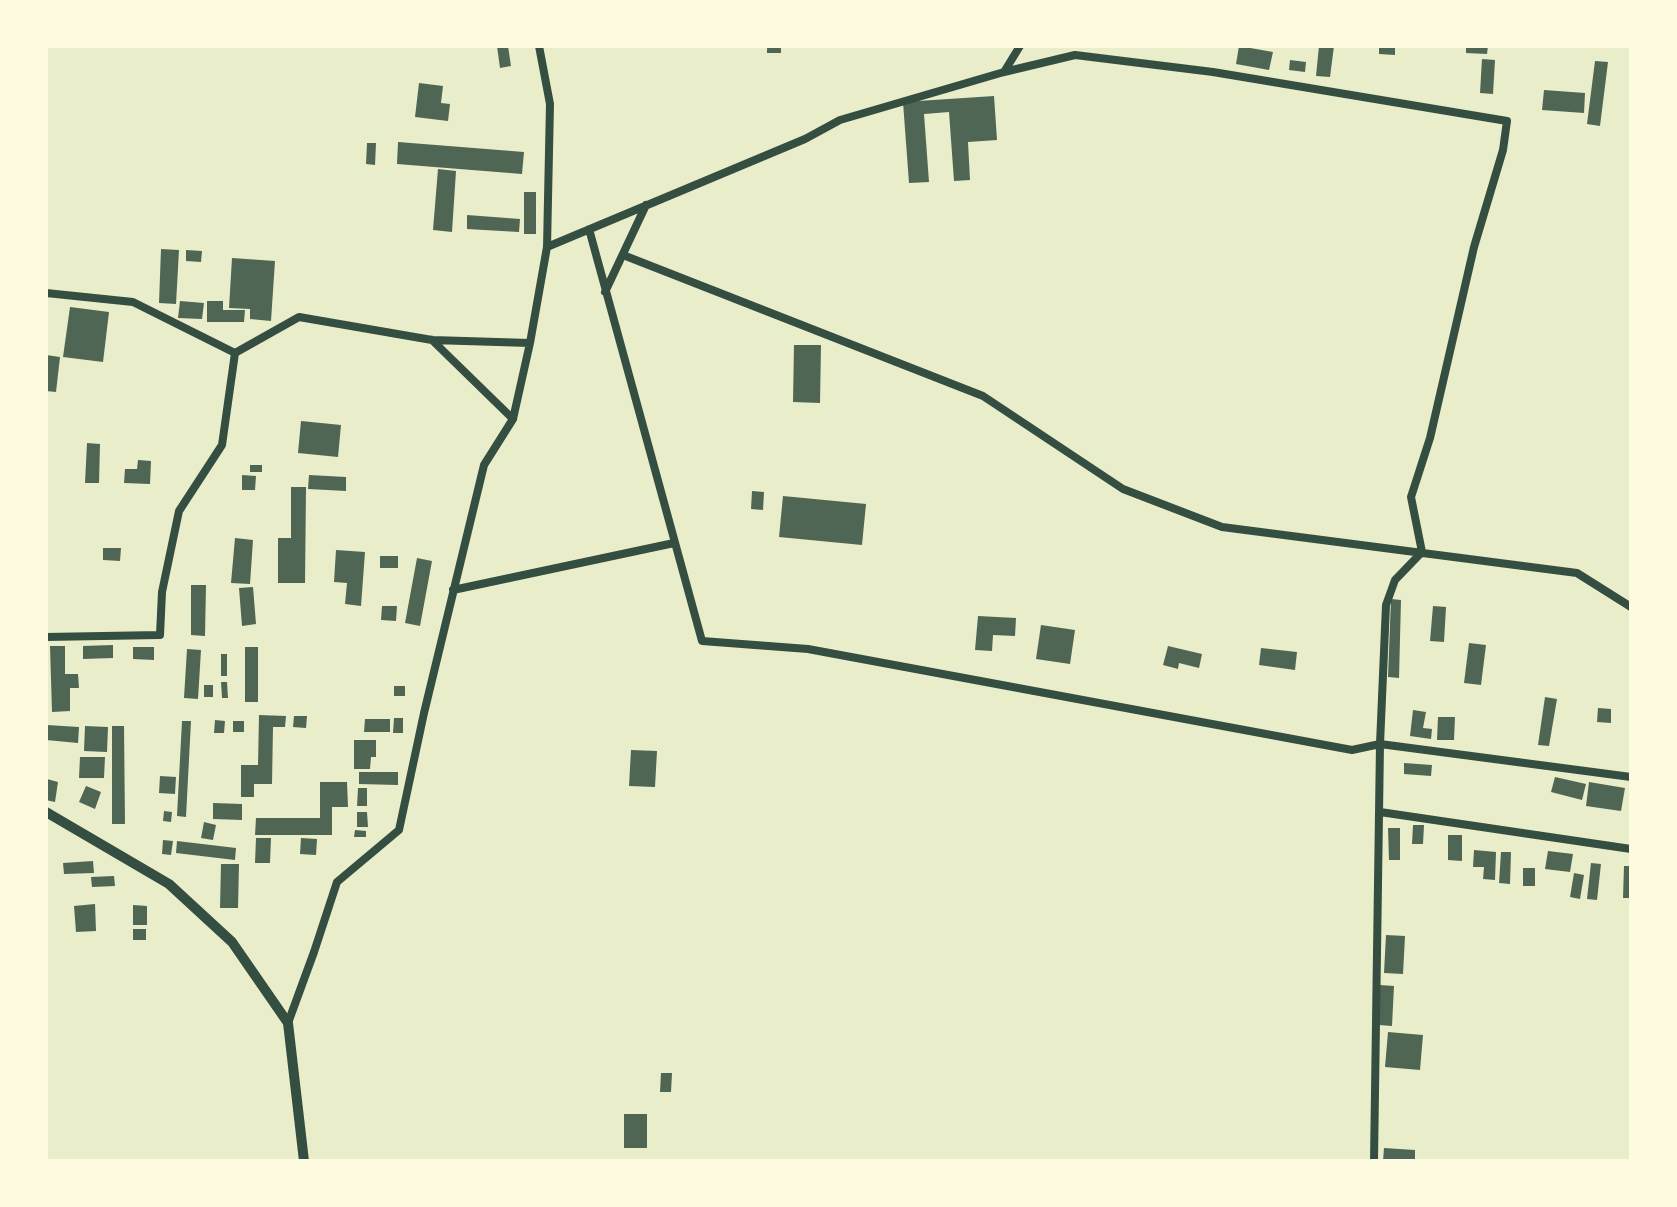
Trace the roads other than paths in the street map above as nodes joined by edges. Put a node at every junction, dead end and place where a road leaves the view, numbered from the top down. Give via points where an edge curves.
1 (539, 46) edge
2 (1020, 46) edge
3 (1004, 72) junction
4 (646, 205) junction
5 (589, 229) junction
6 (547, 247) junction
7 (623, 255) junction
8 (46, 293) edge
9 (605, 293) junction
10 (432, 340) junction
11 (530, 343) junction
12 (235, 353) junction
13 (513, 419) junction
14 (674, 543) junction
15 (1422, 552) junction
16 (453, 590) junction
17 (1631, 607) edge
18 (46, 637) edge
19 (1380, 744) junction
20 (1631, 777) edge
21 (46, 812) edge
22 (1380, 812) junction
23 (1631, 849) edge
24 (288, 1023) junction
25 (304, 1161) edge
26 (1374, 1161) edge

1 - 6 street via 550,104
2 - 3 street
3 - 4 street via 840,120
3 - 15 street via 1075,55 1213,72 1507,121 1411,497
4 - 5 street
4 - 7 street
5 - 6 street
5 - 9 street
6 - 11 street
7 - 9 street
7 - 15 street via 983,396 1123,489 1222,527
8 - 12 street via 133,302
9 - 14 street
10 - 11 street
10 - 12 street via 299,317
10 - 13 street
11 - 13 street
12 - 18 street via 222,445 179,511 162,592 160,635
13 - 16 street via 484,465
14 - 16 street
14 - 19 street via 702,641 808,649 1352,750
15 - 17 street via 1577,573
15 - 19 street via 1395,580 1386,605
16 - 24 street via 399,830 337,882
19 - 20 street
19 - 22 street
21 - 24 street via 169,884 232,942
22 - 23 street
22 - 26 street
24 - 25 street

